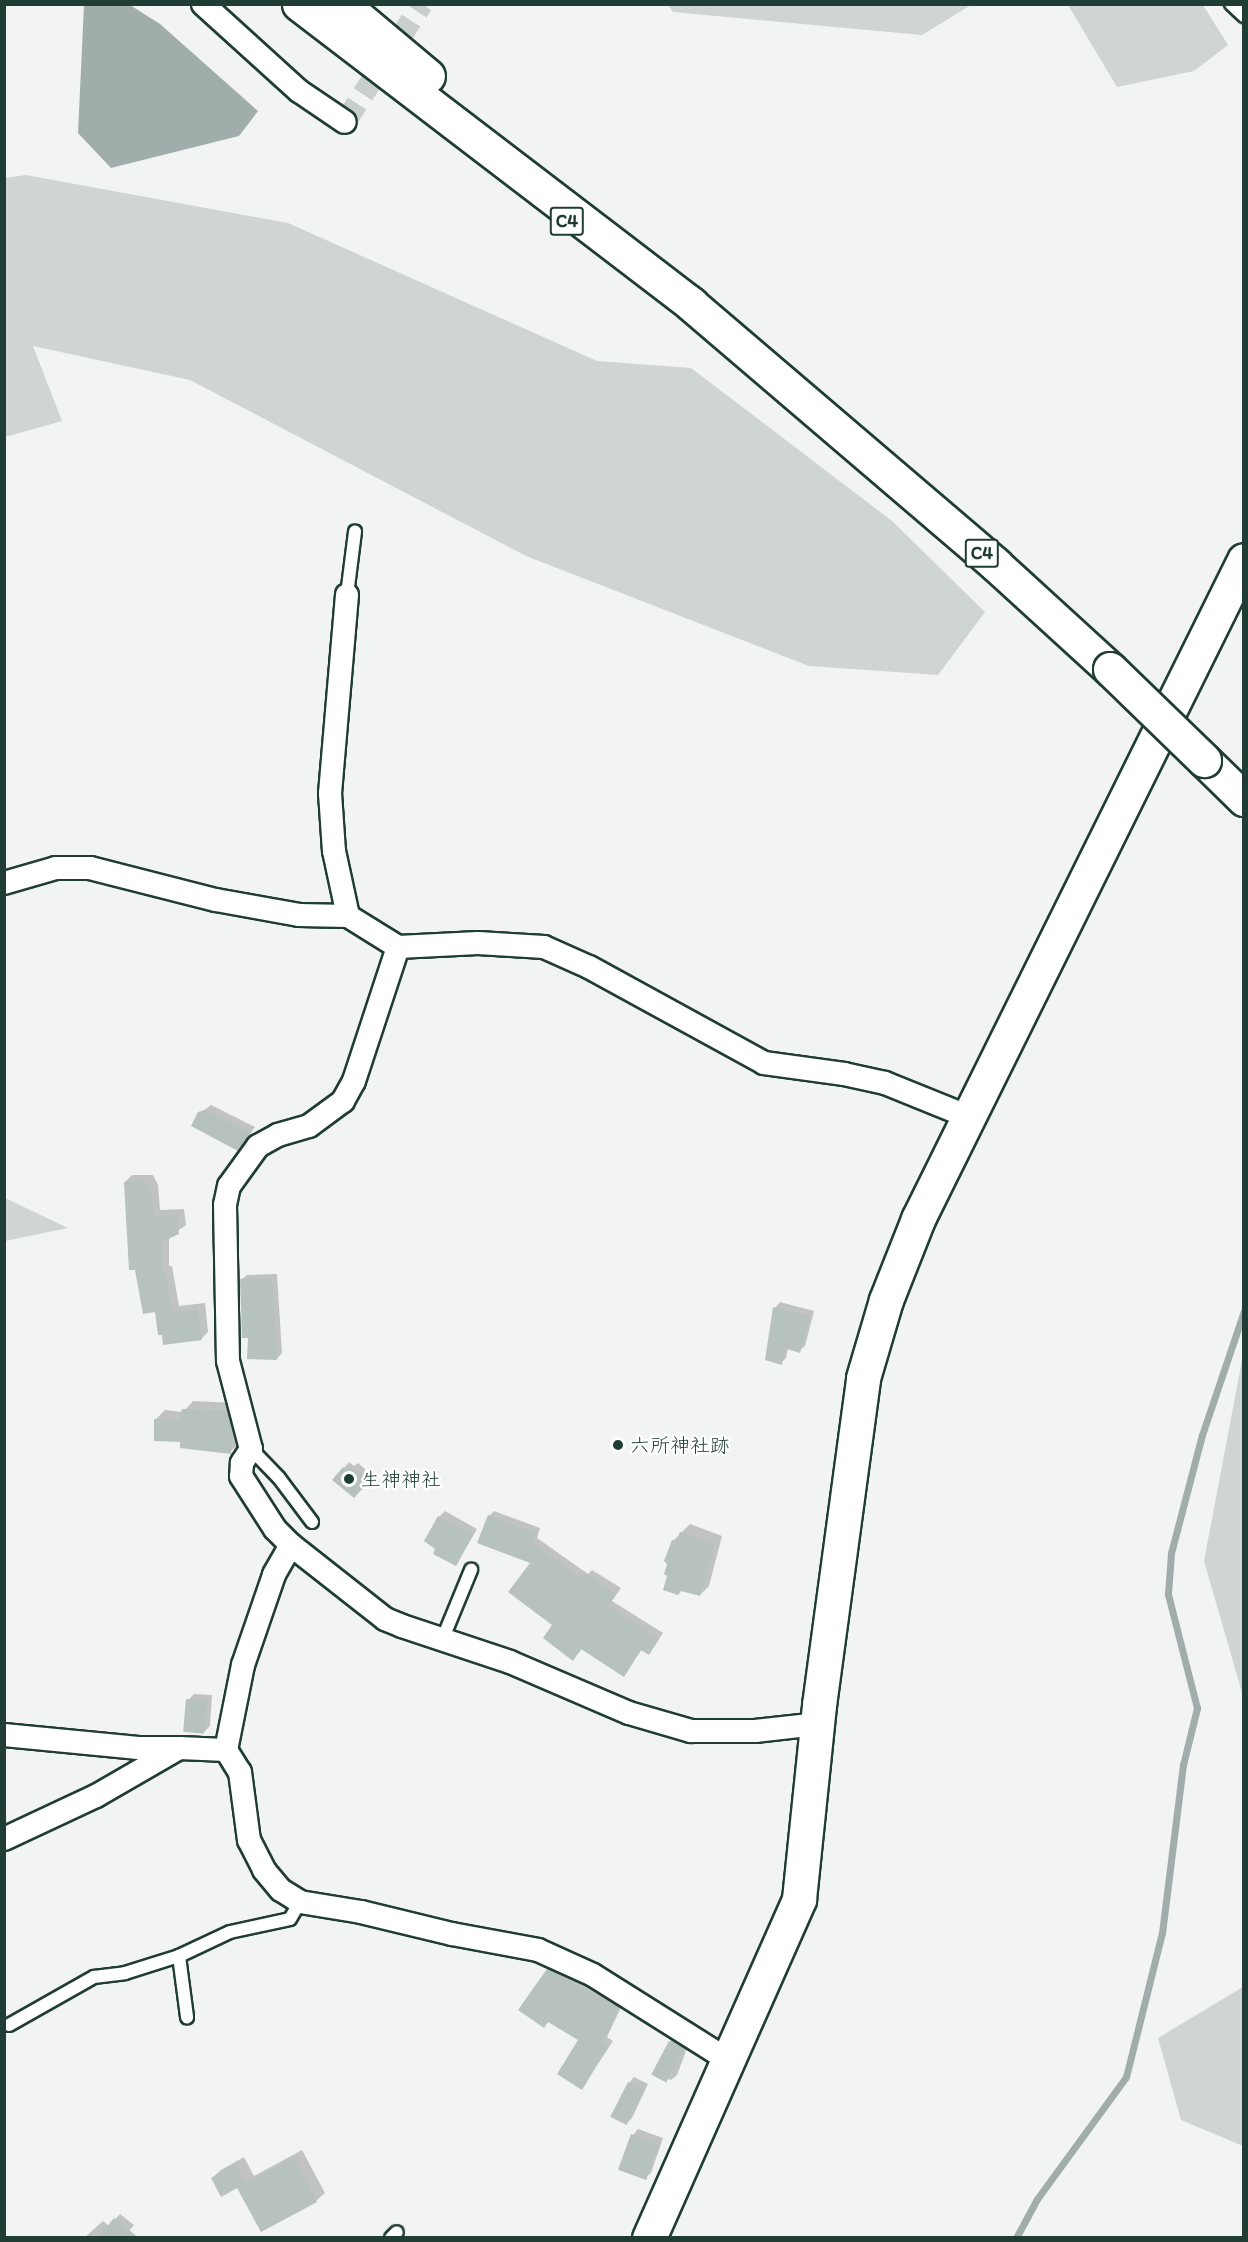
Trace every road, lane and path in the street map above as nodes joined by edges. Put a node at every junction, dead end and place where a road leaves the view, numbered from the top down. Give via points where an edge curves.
1 (203, 4) edge
2 (281, 4) edge
3 (299, 4) edge
4 (342, 4) edge
5 (1231, 4) edge
6 (1244, 16) edge
7 (345, 122) dead end
8 (692, 305) junction
9 (851, 440) junction
10 (355, 532) dead end
11 (1244, 560) edge
12 (347, 595) joint
13 (1244, 800) edge
14 (4, 883) edge
15 (348, 916) junction
16 (398, 947) junction
17 (969, 1117) junction
18 (250, 1449) junction
19 (312, 1522) dead end
20 (291, 1545) junction
21 (471, 1570) dead end
22 (443, 1638) junction
23 (817, 1724) junction
24 (4, 1735) edge
25 (179, 1748) junction
26 (226, 1750) junction
27 (4, 1839) edge
28 (300, 1902) junction
29 (179, 1956) junction
30 (187, 2017) dead end
31 (9, 2025) dead end
32 (728, 2060) junction
33 (649, 2238) edge

1 - 7 street via 299,91
2 - 9 main road, C4
3 - 8 main road, C4
4 - 8 main road via 586,208
5 - 6 lane
8 - 9 main road, C4
9 - 13 main road, C4, bridge via 1110,669
10 - 12 lane
11 - 17 main road
12 - 15 street via 330,793 334,851
14 - 15 street via 56,868 90,868 216,900 299,915
15 - 16 street
16 - 17 street via 478,943 544,947 589,967 764,1063 885,1083
16 - 18 street via 354,1081 342,1101 309,1126 258,1146 229,1185 225,1205 228,1361
17 - 23 main road via 918,1219 886,1300 863,1378
18 - 19 lane via 279,1478
18 - 20 street via 242,1462 241,1476 274,1529
20 - 22 street via 385,1619
20 - 26 street via 274,1575 243,1665
21 - 22 lane
22 - 23 street via 629,1713 691,1731 755,1731
23 - 32 main road via 799,1899
24 - 25 street via 138,1748
25 - 26 street
25 - 27 street via 96,1796
26 - 28 street via 240,1772 249,1840 264,1870
28 - 29 lane via 290,1919 230,1932
28 - 32 street via 538,1950 593,1975
29 - 30 lane
29 - 31 lane via 126,1973 94,1977
32 - 33 main road

